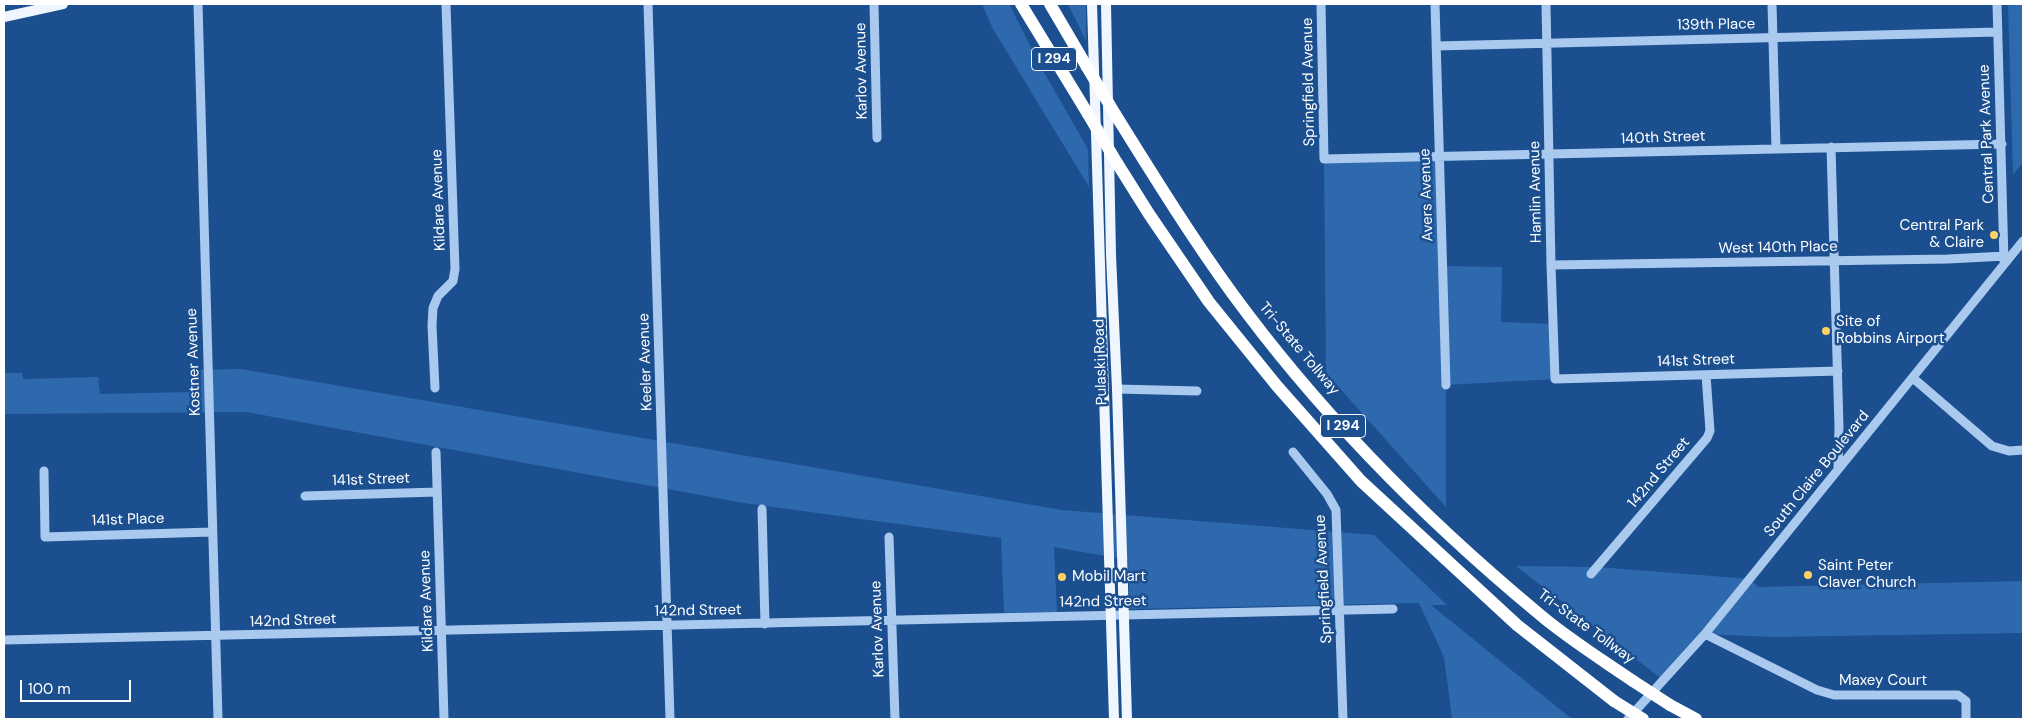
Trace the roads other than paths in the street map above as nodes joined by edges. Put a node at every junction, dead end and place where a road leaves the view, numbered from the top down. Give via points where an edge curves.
1 (63, 4) edge
2 (198, 4) edge
3 (446, 4) edge
4 (648, 4) edge
5 (874, 4) edge
6 (1021, 4) edge
7 (1050, 4) edge
8 (1092, 4) edge
9 (1106, 4) edge
10 (1321, 4) edge
11 (1434, 4) edge
12 (1546, 4) edge
13 (1772, 4) edge
14 (1997, 4) edge
15 (4, 17) edge
16 (1998, 32) junction
17 (1773, 37) junction
18 (1547, 42) junction
19 (1436, 46) junction
20 (877, 138) dead end
21 (2002, 144) junction
22 (1830, 147) junction
23 (1776, 149) junction
24 (1549, 155) junction
25 (1439, 157) junction
26 (1324, 159) joint
27 (2023, 241) edge
28 (2004, 260) junction
29 (1834, 261) junction
30 (1551, 265) junction
31 (1838, 372) junction
32 (1706, 375) junction
33 (1913, 378) junction
34 (1555, 379) joint
35 (1446, 385) dead end
36 (435, 388) dead end
37 (1117, 390) junction
38 (1197, 390) dead end
39 (2023, 450) edge
40 (436, 452) dead end
41 (1293, 452) dead end
42 (1838, 468) junction
43 (44, 471) dead end
44 (438, 492) junction
45 (305, 496) dead end
46 (762, 509) dead end
47 (212, 532) junction
48 (889, 537) dead end
49 (1591, 574) dead end
50 (1393, 609) dead end
51 (1340, 610) junction
52 (1110, 615) junction
53 (1123, 615) junction
54 (892, 620) junction
55 (765, 624) junction
56 (667, 625) junction
57 (442, 630) junction
58 (1705, 634) junction
59 (215, 637) junction
60 (4, 640) edge
61 (218, 719) edge
62 (444, 719) edge
63 (670, 719) edge
64 (895, 719) edge
65 (1114, 719) edge
66 (1127, 719) edge
67 (1343, 719) edge
68 (1628, 719) edge
69 (1643, 719) edge
70 (1696, 719) edge
71 (1966, 719) edge

1 - 15 main road
2 - 47 street, Kostner Avenue
3 - 36 street, Kildare Avenue via 455,269 453,280 438,296 433,308
4 - 56 street, Keeler Avenue
5 - 20 street, Karlov Avenue
6 - 69 highway, I 294, bridge via 1148,214 1210,302 1277,386 1362,481 1439,554 1517,624 1614,701
7 - 70 highway, Tri-State Tollway / I 294, bridge via 1173,206 1233,294 1300,378 1384,472 1539,614 1633,681
8 - 52 main road, Pulaski Road
9 - 37 main road, Pulaski Road
10 - 26 street, Springfield Avenue
11 - 19 street, Avers Avenue
12 - 18 street, Hamlin Avenue
13 - 17 street
14 - 16 street, Central Park Avenue
16 - 17 street, 139th Place
16 - 21 street, Central Park Avenue
17 - 18 street, 139th Place
17 - 23 street
18 - 19 street, 139th Place
18 - 24 street, Hamlin Avenue
19 - 25 street, Avers Avenue
21 - 22 street, 140th Street
21 - 28 street, Central Park Avenue
22 - 23 street, 140th Street
22 - 29 street
23 - 24 street, 140th Street
24 - 25 street, 140th Street
24 - 30 street, Hamlin Avenue
25 - 26 street, 140th Street
25 - 35 street, Avers Avenue
27 - 28 street, South Claire Boulevard
28 - 29 street, West 140th Place
28 - 33 street, South Claire Boulevard
29 - 30 street, West 140th Place
29 - 31 street
30 - 34 street, Hamlin Avenue
31 - 32 street, 141st Street
31 - 42 street
32 - 34 street, 141st Street
32 - 49 street, 142nd Street via 1710,431 1707,438
33 - 39 street via 1992,446
33 - 42 street, South Claire Boulevard
37 - 38 street
37 - 53 main road, Pulaski Road
40 - 44 street, Kildare Avenue
41 - 51 street, Springfield Avenue via 1336,510
42 - 58 street, South Claire Boulevard
43 - 47 street, 141st Place via 45,537
44 - 45 street, 141st Street
44 - 57 street, Kildare Avenue
46 - 55 street
47 - 59 street, Kostner Avenue
48 - 54 street, Karlov Avenue
50 - 51 street, 142nd Street
51 - 53 street, 142nd Street
51 - 67 street, Springfield Avenue
52 - 53 street, 142nd Street
52 - 54 street, 142nd Street
52 - 65 main road, Pulaski Road
53 - 66 main road, Pulaski Road
54 - 55 street, 142nd Street
54 - 64 street, Karlov Avenue
55 - 56 street, 142nd Street
56 - 57 street, 142nd Street
56 - 63 street, Keeler Avenue
57 - 59 street, 142nd Street
57 - 62 street, Kildare Avenue
58 - 68 street, South Claire Boulevard
58 - 71 street, Maxey Court via 1817,690 1834,695 1958,695 1966,701
59 - 60 street, 142nd Street
59 - 61 street, Kostner Avenue

